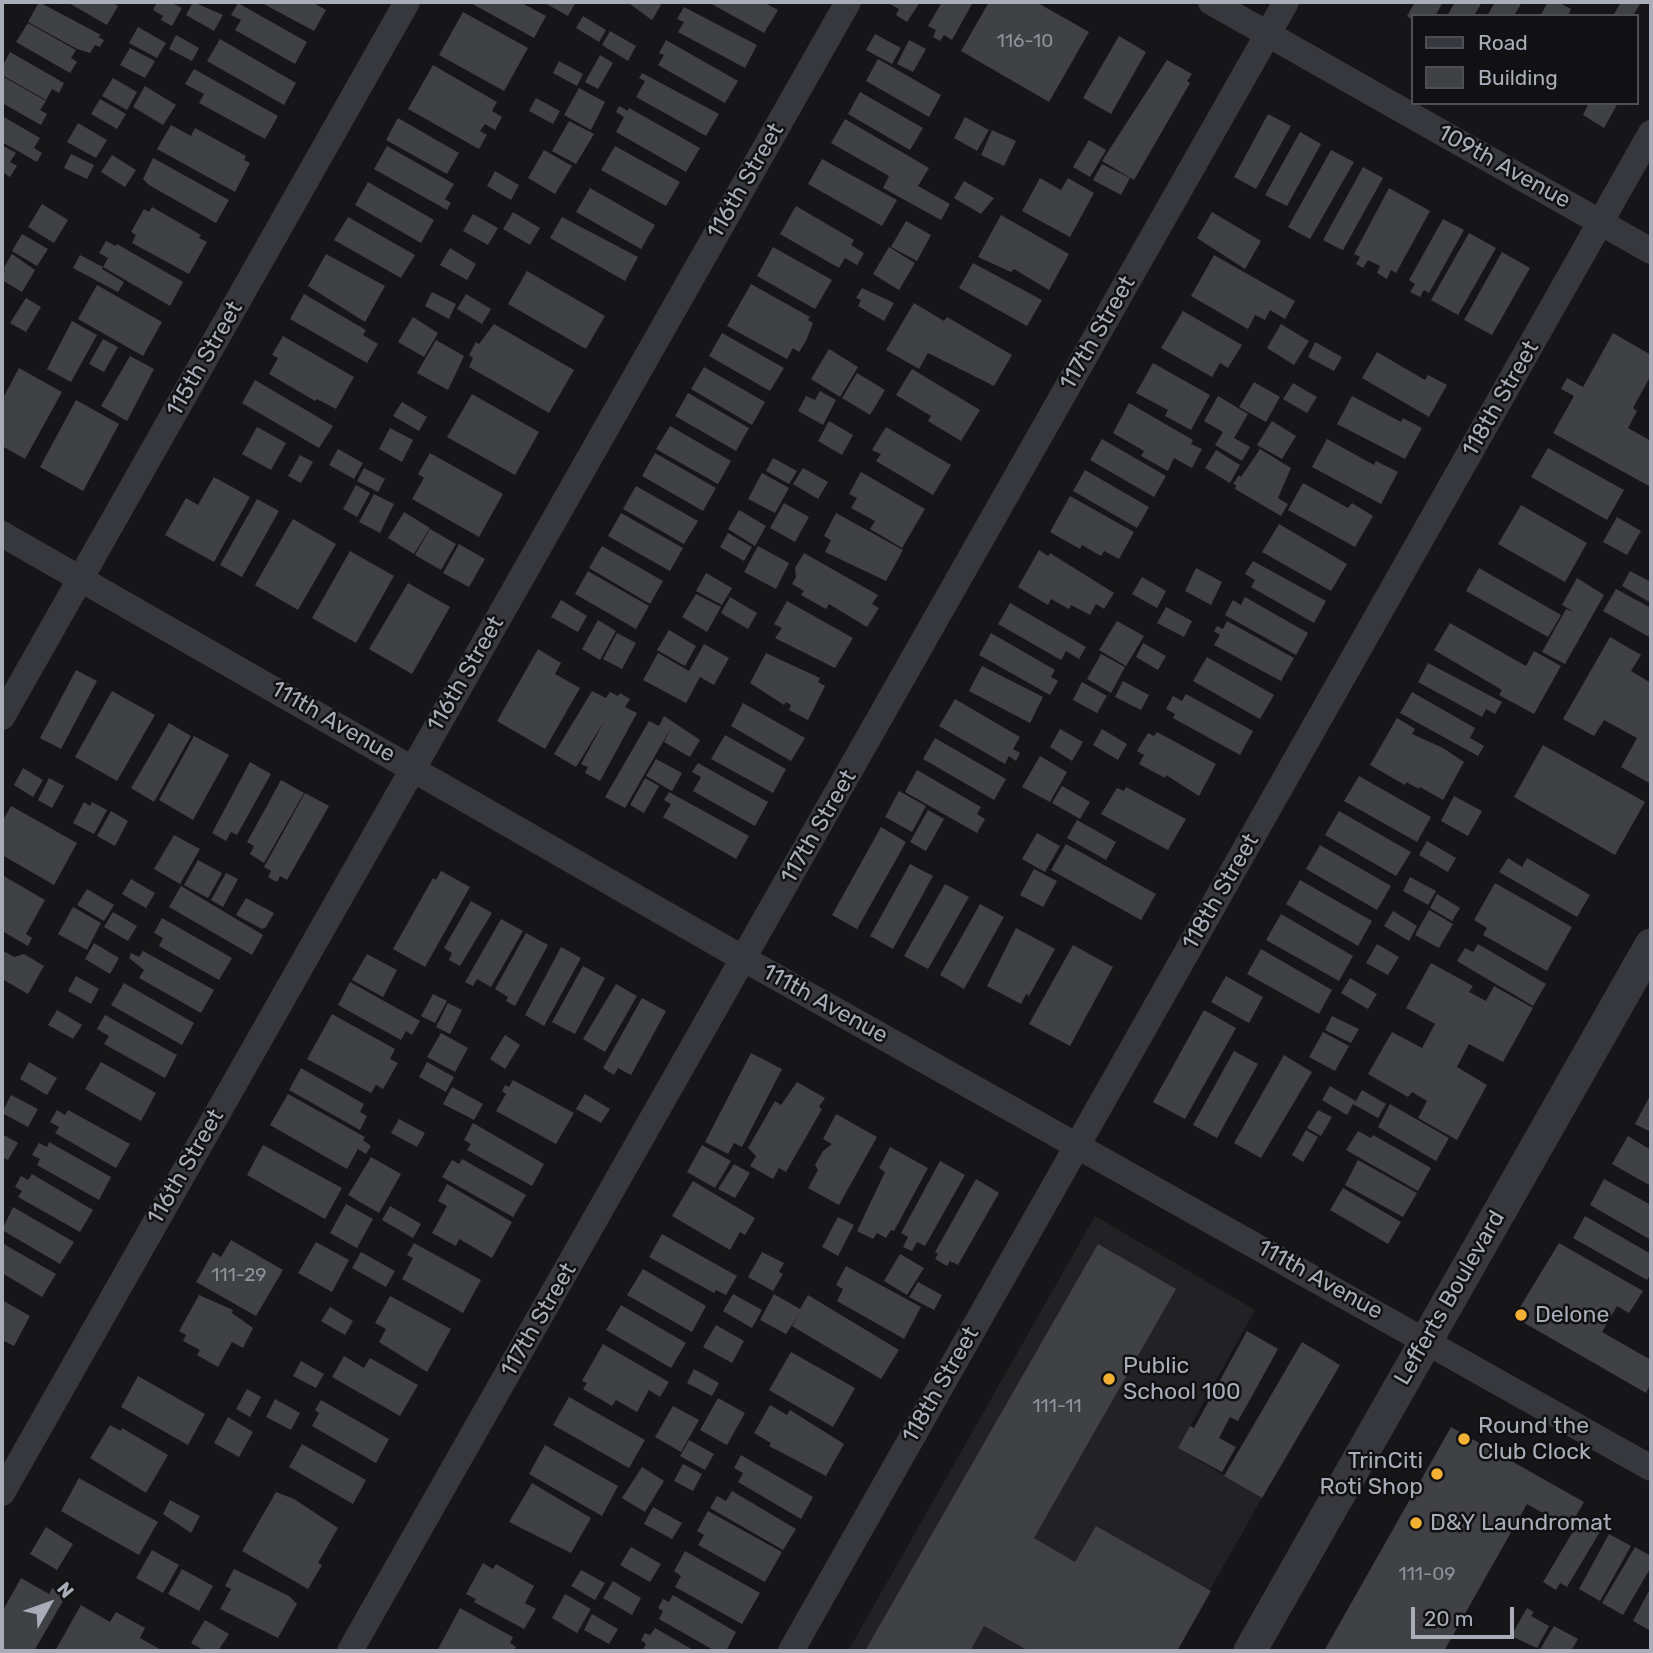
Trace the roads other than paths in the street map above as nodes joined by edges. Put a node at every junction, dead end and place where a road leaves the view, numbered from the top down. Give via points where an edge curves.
1 (407, 2) edge
2 (848, 2) edge
3 (1211, 2) edge
4 (1286, 2) edge
5 (1267, 34) junction
6 (1651, 133) edge
7 (1601, 222) junction
8 (1651, 251) edge
9 (2, 534) edge
10 (80, 579) junction
11 (2, 717) edge
12 (413, 768) junction
13 (1651, 946) edge
14 (744, 959) junction
15 (1078, 1144) junction
16 (1425, 1340) junction
17 (1651, 1468) edge
18 (2, 1493) edge
19 (351, 1651) edge
20 (791, 1651) edge
21 (1250, 1651) edge

1 - 10 street, 115th Street
2 - 12 street, 116th Street
3 - 5 street, 109th Avenue
4 - 5 street, 117th Street
5 - 7 street, 109th Avenue
5 - 14 street, 117th Street
6 - 7 street, 118th Street
7 - 8 street, 109th Avenue
7 - 15 street, 118th Street
9 - 10 street, 111th Avenue
10 - 11 street, 115th Street
10 - 12 street, 111th Avenue
12 - 14 street, 111th Avenue
12 - 18 street, 116th Street
13 - 16 street, Lefferts Boulevard
14 - 15 street, 111th Avenue
14 - 19 street, 117th Street
15 - 16 street, 111th Avenue
15 - 20 street, 118th Street
16 - 17 street, 111th Avenue
16 - 21 street, Lefferts Boulevard

